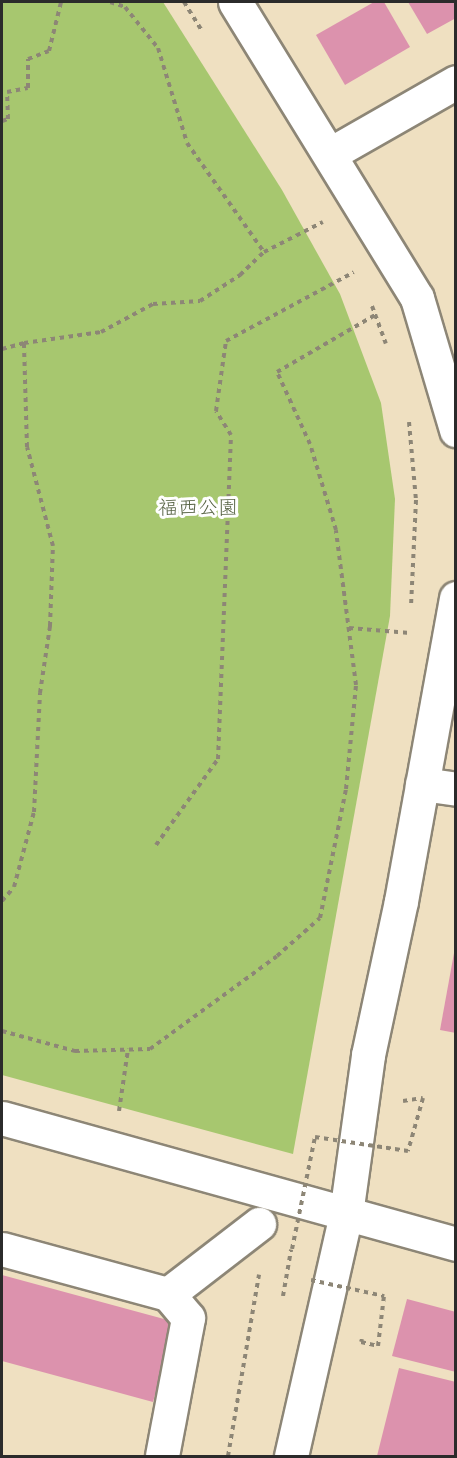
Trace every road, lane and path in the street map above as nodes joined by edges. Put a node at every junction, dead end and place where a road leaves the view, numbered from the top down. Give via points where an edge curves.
1 (61, 2) edge
2 (110, 2) edge
3 (184, 2) edge
4 (235, 2) edge
5 (209, 41) dead end
6 (456, 82) edge
7 (2, 121) edge
8 (330, 154) junction
9 (317, 214) dead end
10 (323, 222) junction
11 (329, 232) dead end
12 (264, 252) junction
13 (348, 262) dead end
14 (354, 272) junction
15 (359, 280) dead end
16 (368, 296) dead end
17 (375, 315) junction
18 (24, 344) junction
19 (2, 349) edge
20 (390, 355) dead end
21 (409, 417) dead end
22 (456, 430) edge
23 (456, 598) edge
24 (411, 611) dead end
25 (410, 622) dead end
26 (349, 628) junction
27 (410, 633) junction
28 (408, 645) dead end
29 (422, 784) junction
30 (456, 789) edge
31 (156, 845) dead end
32 (2, 901) edge
33 (2, 1031) edge
34 (128, 1049) junction
35 (401, 1109) dead end
36 (2, 1118) edge
37 (117, 1122) dead end
38 (317, 1125) dead end
39 (315, 1137) junction
40 (346, 1214) junction
41 (259, 1224) joint
42 (456, 1244) edge
43 (2, 1249) edge
44 (292, 1249) dead end
45 (311, 1280) dead end
46 (168, 1294) junction
47 (363, 1331) dead end
48 (162, 1456) edge
49 (228, 1456) edge
50 (291, 1456) edge

1 - 7 path via 49,51 28,59 28,88 7,92 8,119
2 - 12 path via 125,7 158,48 188,143
3 - 5 path
4 - 8 street
6 - 8 street
8 - 22 street via 417,298
9 - 10 path
10 - 11 path
10 - 12 path
12 - 18 path via 240,275 200,301 153,304 101,332
13 - 14 path
14 - 15 path
14 - 31 path via 226,340 216,411 231,435 218,759
16 - 17 path
17 - 20 path
17 - 26 path via 277,372 310,444 336,530
18 - 19 path
18 - 32 path via 27,447 53,546 50,626 40,693 34,812 14,887
21 - 24 path via 416,500
23 - 29 street
25 - 27 path
26 - 27 path
26 - 34 path via 356,685 347,777 320,918 277,956 150,1049
27 - 28 path
29 - 30 street
29 - 40 street via 368,1054
33 - 34 path via 75,1051
34 - 37 path
35 - 39 path, bridge via 403,1098 423,1098 408,1151
36 - 40 street
38 - 39 path
39 - 44 path, bridge
40 - 42 street
40 - 50 street
41 - 46 street
41 - 49 path via 264,1248
43 - 46 street
45 - 47 path, bridge via 384,1296 378,1346 361,1342
46 - 48 street via 188,1318

